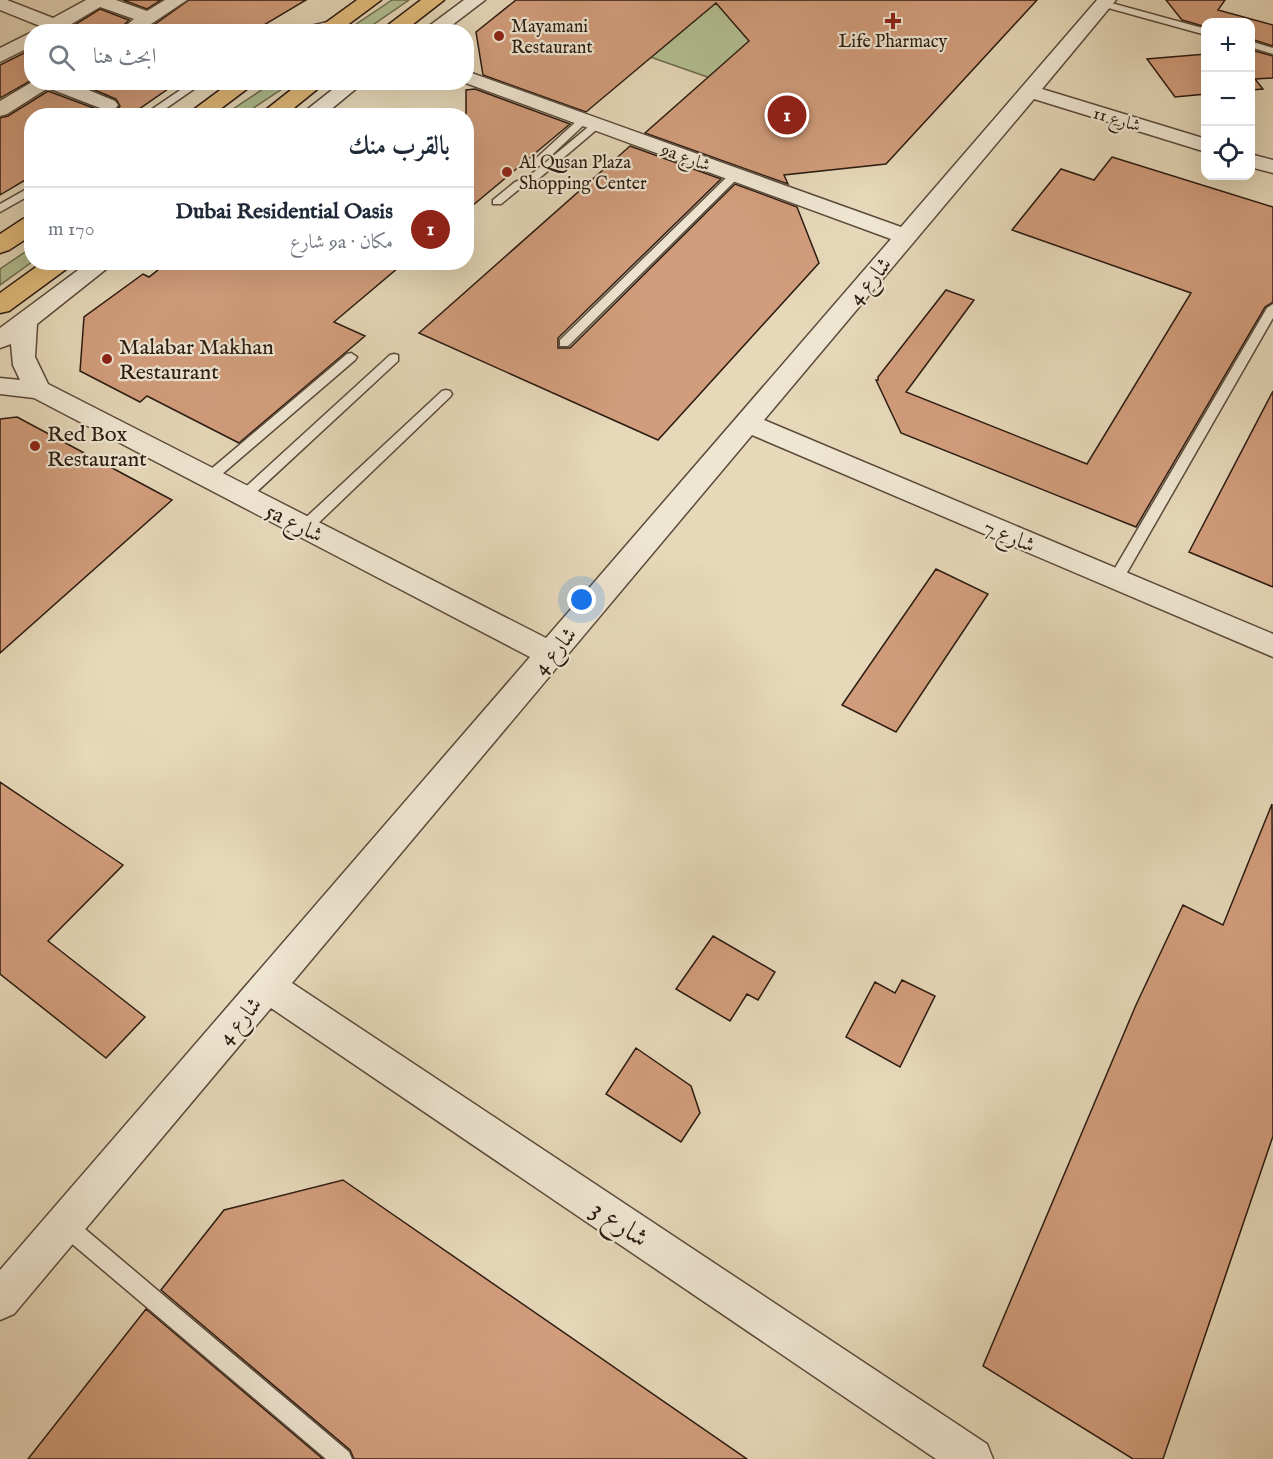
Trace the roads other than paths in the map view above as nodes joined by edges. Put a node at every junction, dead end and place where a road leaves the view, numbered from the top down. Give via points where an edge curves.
1 (178, 0) edge
2 (371, 0) edge
3 (434, 0) edge
4 (476, 0) edge
5 (1106, 2) edge
6 (0, 4) edge
7 (149, 18) junction
8 (41, 24) edge
9 (56, 24) edge
10 (140, 24) edge
11 (334, 24) edge
12 (400, 24) edge
13 (440, 24) edge
14 (1201, 30) edge
15 (1255, 45) edge
16 (24, 50) edge
17 (1273, 51) edge
18 (13, 67) edge
19 (474, 80) edge
20 (34, 90) edge
21 (68, 90) edge
22 (187, 90) edge
23 (234, 90) edge
24 (305, 90) edge
25 (344, 90) edge
26 (1029, 92) junction
27 (108, 105) dead end
28 (159, 108) edge
29 (208, 108) edge
30 (280, 108) edge
31 (320, 108) edge
32 (0, 110) edge
33 (591, 122) junction
34 (1201, 144) edge
35 (1255, 161) edge
36 (1273, 167) edge
37 (735, 175) junction
38 (24, 194) edge
39 (496, 202) dead end
40 (0, 209) edge
41 (24, 229) edge
42 (906, 237) junction
43 (0, 245) edge
44 (49, 270) edge
45 (75, 270) edge
46 (93, 270) edge
47 (67, 289) junction
48 (0, 305) edge
49 (1273, 308) edge
50 (26, 321) junction
51 (0, 340) edge
52 (564, 343) dead end
53 (351, 357) dead end
54 (394, 358) dead end
55 (0, 386) edge
56 (39, 390) junction
57 (446, 394) dead end
58 (747, 423) junction
59 (209, 478) junction
60 (244, 496) junction
61 (304, 527) junction
62 (1116, 579) junction
63 (1273, 646) edge
64 (550, 654) junction
65 (268, 986) junction
66 (64, 1225) junction
67 (0, 1300) edge
68 (342, 1459) edge
69 (972, 1459) edge

1 - 7 street
2 - 11 main road
3 - 12 main road
4 - 13 street
5 - 14 lane
5 - 26 street, شارع 4
6 - 8 street
7 - 9 street via 99,0
7 - 10 street
15 - 17 lane
16 - 18 street
19 - 33 street, 9a شارع
20 - 32 street
21 - 27 street
22 - 28 lane
23 - 29 main road
24 - 30 main road
25 - 31 street
26 - 34 street, شارع 11
26 - 42 street, شارع 4
33 - 37 street, 9a شارع
33 - 39 lane via 535,177
35 - 36 street
37 - 42 street, 9a شارع
37 - 52 lane
38 - 40 lane
41 - 43 main road
42 - 58 street, شارع 4
44 - 48 main road
45 - 47 main road
46 - 47 street
47 - 50 street
49 - 62 lane
50 - 51 street
50 - 56 street via 22,357
53 - 59 lane
54 - 60 lane
55 - 56 street, 5a شارع
56 - 59 street, 5a شارع
57 - 61 lane
58 - 62 street, شارع 7
58 - 64 street, شارع 4
59 - 60 street, 5a شارع
60 - 61 street, 5a شارع
61 - 64 street, 5a شارع
62 - 63 street, شارع 7
64 - 65 street, شارع 4
65 - 66 street, شارع 4
65 - 69 street, شارع 3
66 - 67 street, شارع 4
66 - 68 lane

